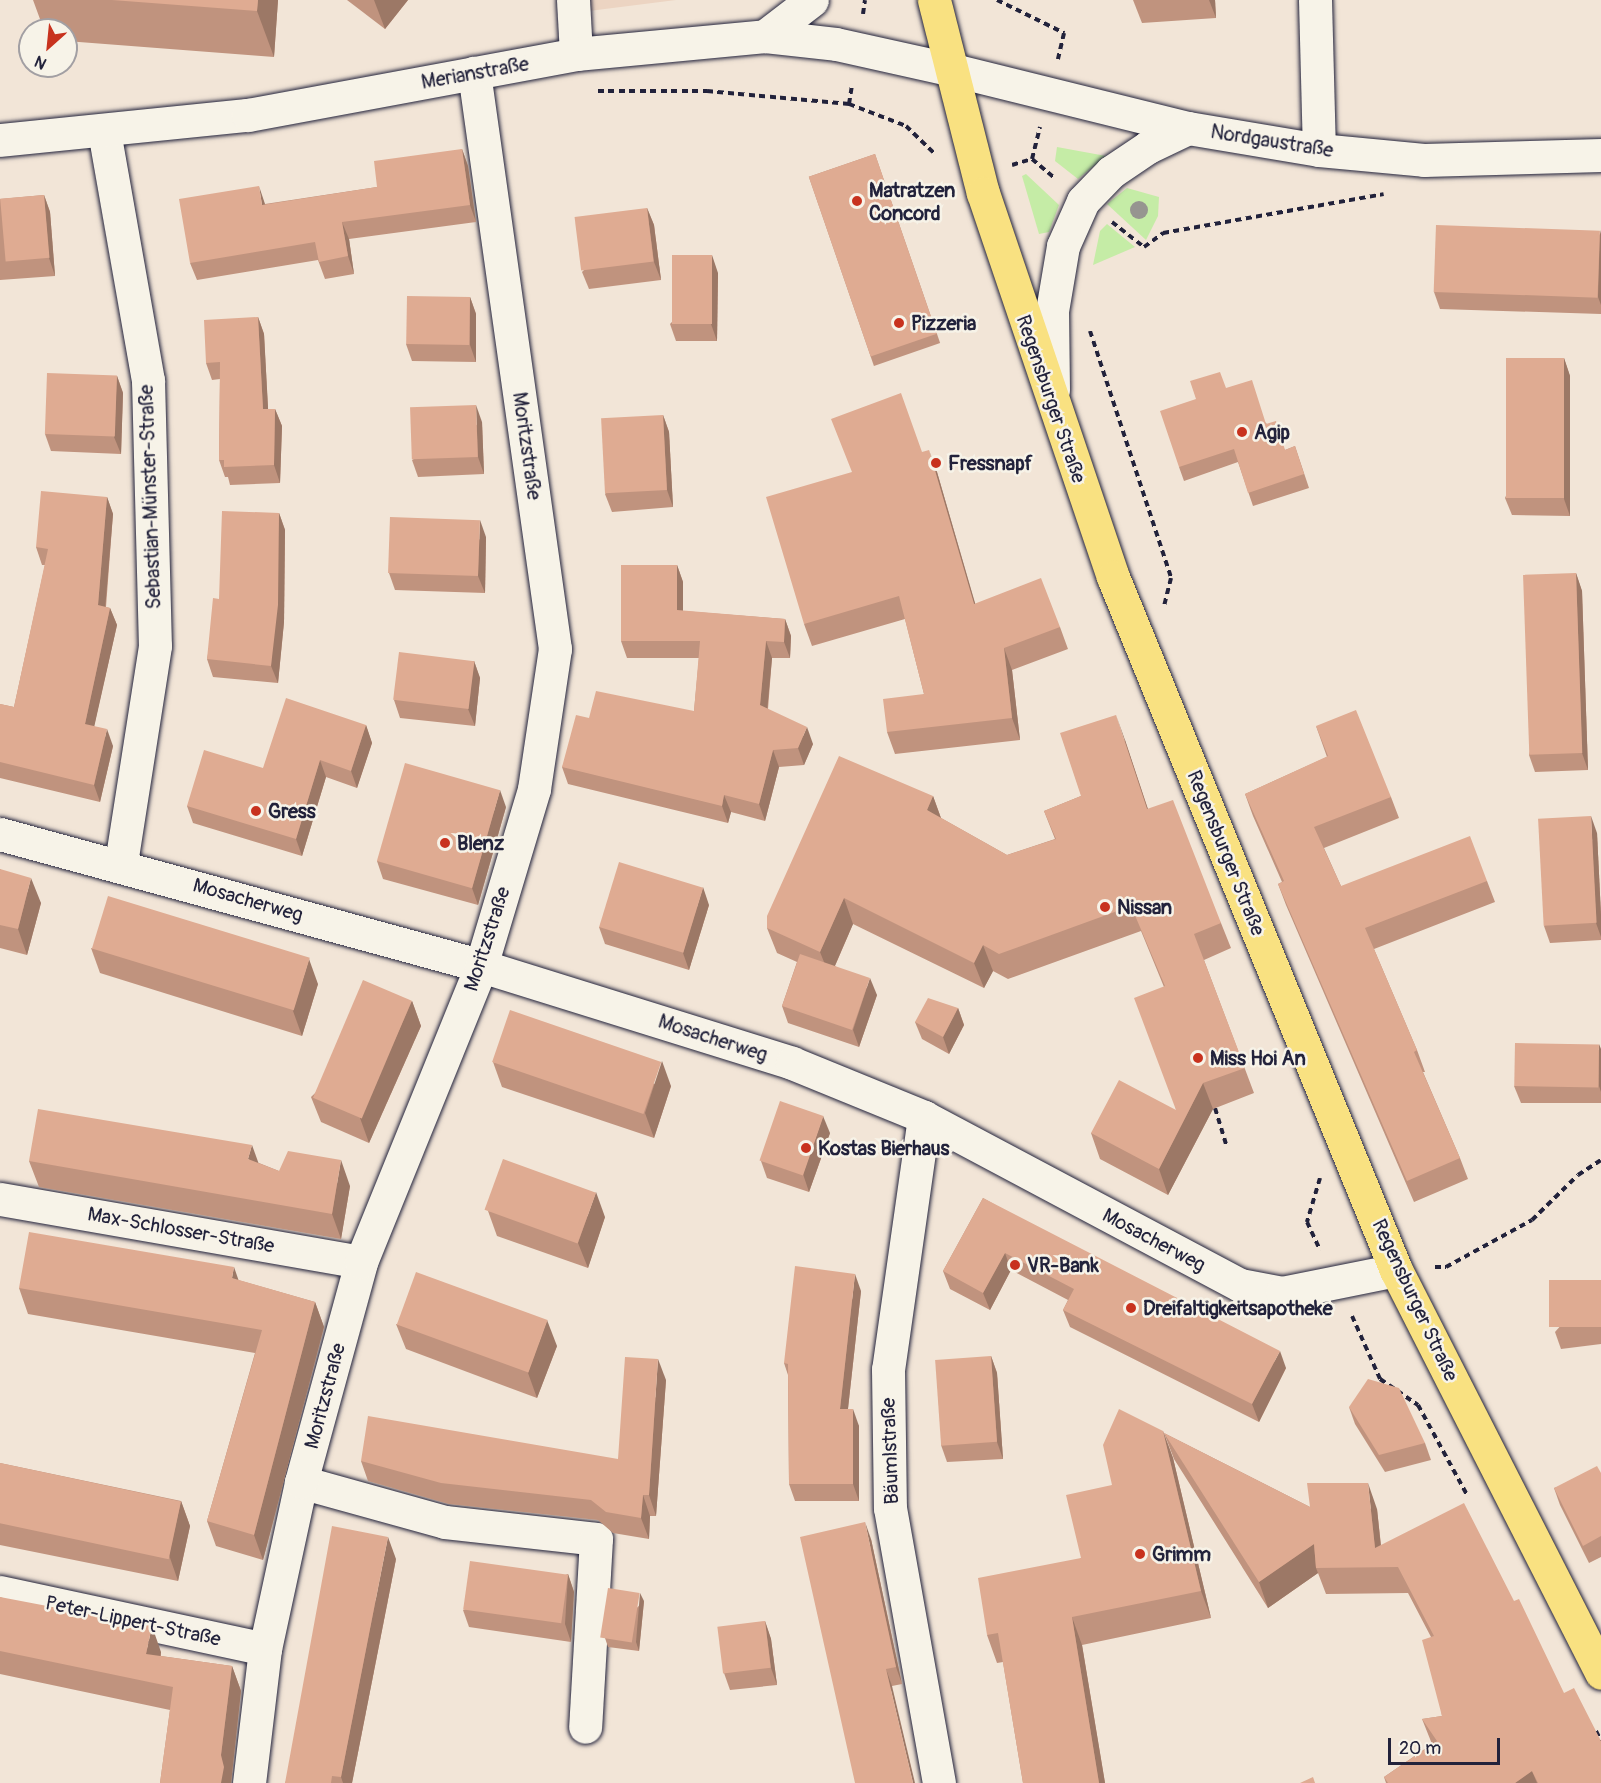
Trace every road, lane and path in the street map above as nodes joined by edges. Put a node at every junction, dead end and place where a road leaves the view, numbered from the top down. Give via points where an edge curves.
1 (573, 0) edge
2 (812, 0) edge
3 (934, 0) edge
4 (1315, 0) edge
5 (765, 36) junction
6 (576, 54) junction
7 (949, 69) junction
8 (474, 73) junction
9 (1188, 128) junction
10 (104, 131) junction
11 (0, 140) edge
12 (1319, 150) junction
13 (1601, 155) edge
14 (1424, 160) junction
15 (977, 175) junction
16 (1083, 201) junction
17 (1086, 318) dead end
18 (1053, 407) junction
19 (1164, 610) dead end
20 (0, 834) edge
21 (121, 864) junction
22 (481, 966) junction
23 (1215, 1108) dead end
24 (924, 1117) junction
25 (1226, 1145) dead end
26 (1601, 1160) edge
27 (0, 1199) edge
28 (1430, 1256) dead end
29 (361, 1262) junction
30 (1435, 1267) junction
31 (1396, 1270) junction
32 (1440, 1277) dead end
33 (1337, 1284) junction
34 (301, 1482) junction
35 (1470, 1500) dead end
36 (0, 1592) edge
37 (265, 1650) junction
38 (1601, 1673) edge
39 (1590, 1720) edge
40 (585, 1728) dead end
41 (1601, 1741) edge
42 (249, 1783) edge
43 (939, 1783) edge

1 - 6 street
2 - 5 street
3 - 7 main road, Regensburger Straße
4 - 12 street
5 - 6 street, Merianstraße
5 - 7 street, Merianstraße via 836,44
6 - 8 street, Merianstraße
7 - 9 street, Nordgaustraße
7 - 15 main road, Regensburger Straße
8 - 10 street, Merianstraße via 248,115
8 - 22 street, Moritzstraße via 555,649 534,789
9 - 12 street, Nordgaustraße
9 - 16 street via 1111,171
10 - 11 street, Merianstraße
10 - 21 street, Sebastian-Münster-Straße via 148,380 155,646
12 - 14 street, Nordgaustraße
13 - 14 street, Nordgaustraße
14 - 16 path via 1415,189 1163,233 1144,247
15 - 16 path via 1032,159
15 - 18 main road, Regensburger Straße
16 - 18 street via 1064,246 1052,311
17 - 19 path via 1172,578
18 - 31 main road, Regensburger Straße via 1113,577
20 - 21 street, Mosacherweg
21 - 22 street, Mosacherweg
22 - 24 street, Mosacherweg via 792,1063
22 - 29 street, Moritzstraße
23 - 25 path
24 - 33 street, Mosacherweg via 1240,1285 1282,1293
24 - 43 street, Bäumlstraße via 888,1369 890,1508
26 - 30 path via 1578,1175 1532,1220 1446,1267
27 - 29 street, Max-Schlosser-Straße
28 - 30 path
29 - 34 street, Moritzstraße
30 - 31 path
30 - 32 path
31 - 33 street, Mosacherweg
31 - 38 main road, Regensburger Straße
33 - 35 path via 1380,1379 1418,1405
34 - 37 street, Moritzstraße
34 - 40 street via 445,1522 596,1539
36 - 37 street, Peter-Lippert-Straße
37 - 42 street, Moritzstraße
39 - 41 path

